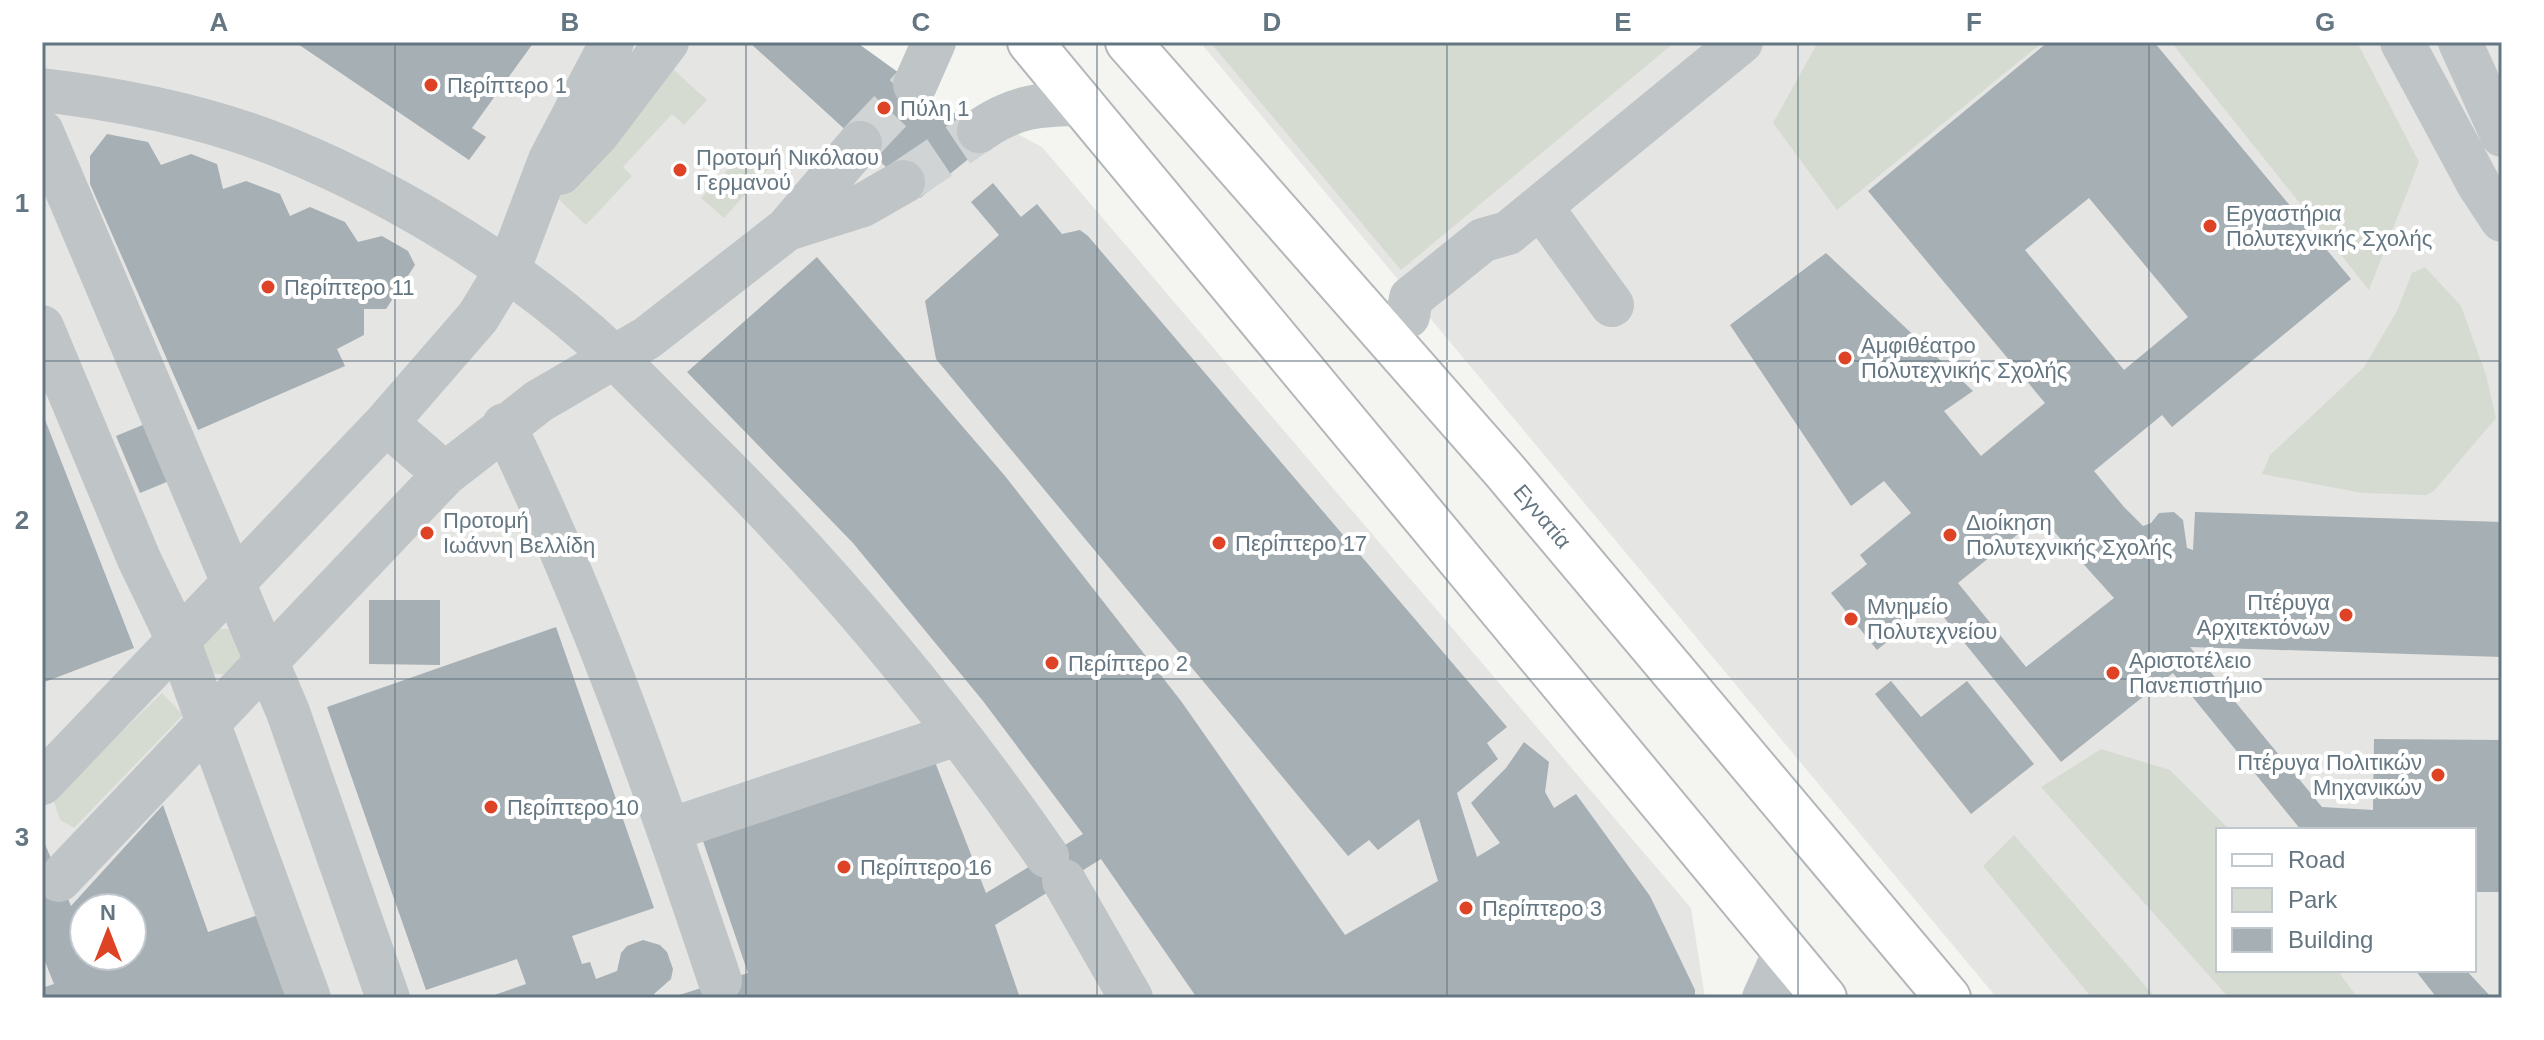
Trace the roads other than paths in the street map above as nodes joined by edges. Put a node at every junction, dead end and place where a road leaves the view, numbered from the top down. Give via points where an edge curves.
1 (612, 42) edge
2 (667, 42) edge
3 (934, 42) edge
4 (1030, 42) edge
5 (1128, 42) edge
6 (1741, 42) edge
7 (2402, 42) edge
8 (2460, 42) edge
9 (915, 85) tunnel mouth
10 (42, 90) edge
11 (1082, 104) junction
12 (979, 131) tunnel mouth
13 (42, 132) edge
14 (2502, 135) edge
15 (860, 143) tunnel mouth
16 (903, 182) tunnel mouth
17 (542, 187) junction
18 (1524, 220) junction
19 (2502, 220) edge
20 (787, 229) junction
21 (506, 272) junction
22 (1612, 305) dead end
23 (1396, 326) junction
24 (42, 327) edge
25 (613, 356) junction
26 (386, 423) junction
27 (504, 425) junction
28 (445, 474) junction
29 (233, 583) junction
30 (178, 640) junction
31 (266, 661) junction
32 (210, 724) junction
33 (957, 734) junction
34 (42, 783) edge
35 (669, 830) junction
36 (59, 880) dead end
37 (1785, 952) junction
38 (720, 981) dead end
39 (309, 998) edge
40 (388, 998) edge
41 (1131, 998) edge
42 (1764, 998) edge
43 (1824, 998) edge
44 (1948, 998) edge

1 - 17 street via 550,160
2 - 17 street via 598,133
3 - 9 street
4 - 11 main road
5 - 23 main road, Εγνατία
6 - 18 street
7 - 19 street
8 - 14 street
10 - 21 street via 179,114 289,150 395,202
11 - 12 street via 1018,109
11 - 37 main road
13 - 29 street
15 - 20 street
16 - 20 street via 863,205
17 - 21 street
18 - 22 street
18 - 23 street via 1483,240 1411,298
20 - 25 street via 647,338
21 - 25 street
21 - 26 street via 463,336
23 - 44 main road, Εγνατία
24 - 30 street
25 - 27 street
25 - 33 street via 811,557
26 - 28 street
26 - 29 street
27 - 28 street
27 - 35 street via 576,579
28 - 31 street
29 - 30 street
29 - 31 street
30 - 32 street
30 - 34 street
31 - 32 street
31 - 40 street
32 - 36 street
32 - 39 street
33 - 35 street
33 - 41 street via 1056,869
35 - 38 street
37 - 42 street
37 - 43 main road

